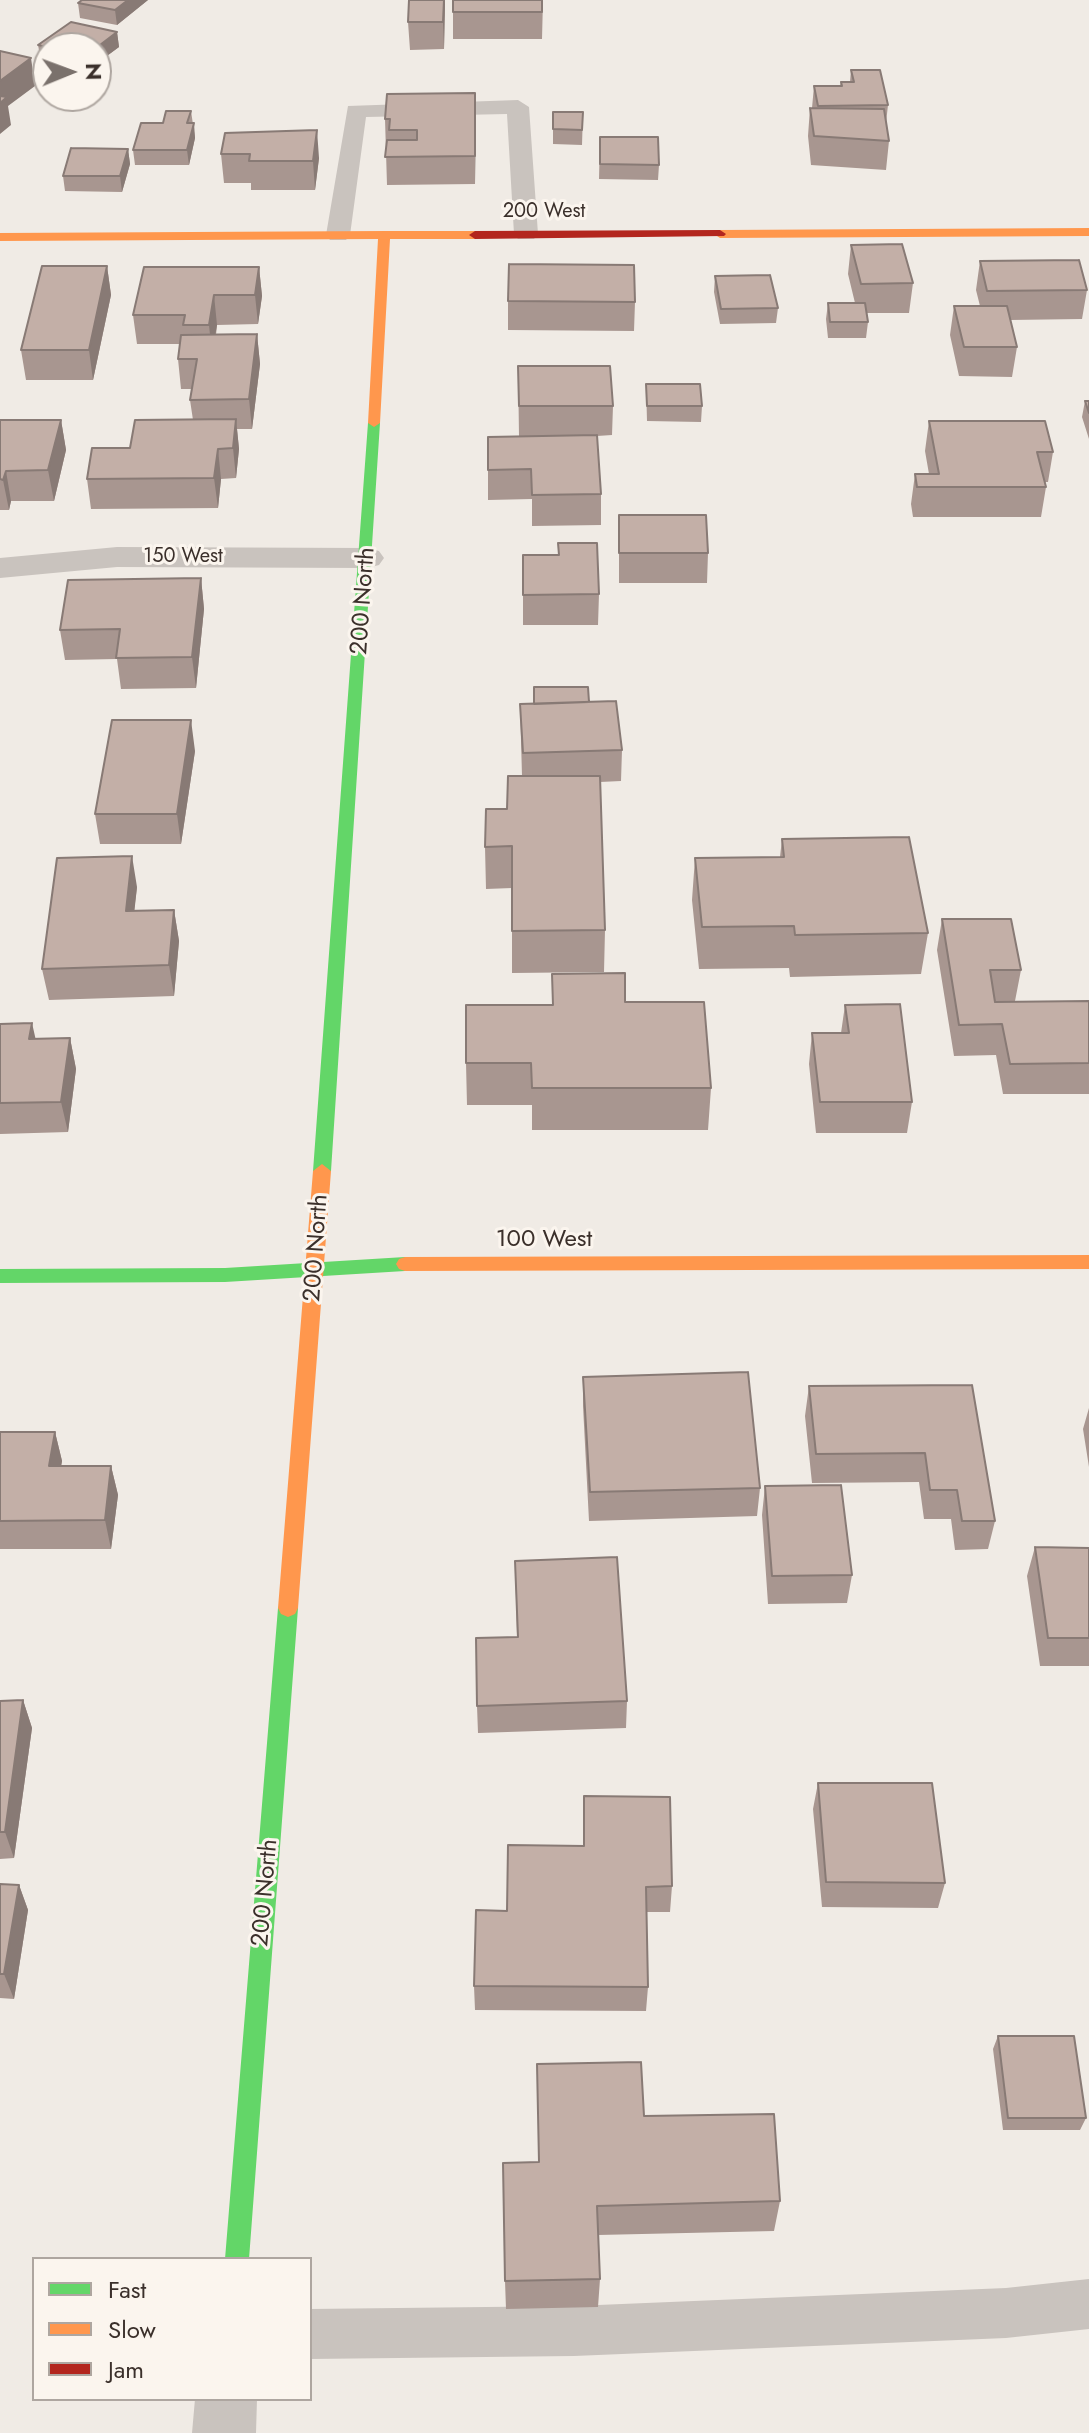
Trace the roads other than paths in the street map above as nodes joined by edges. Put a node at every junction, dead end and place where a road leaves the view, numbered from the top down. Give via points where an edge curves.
1 (1089, 232) edge
2 (526, 234) junction
3 (338, 235) junction
4 (384, 235) junction
5 (0, 237) edge
6 (367, 558) junction
7 (0, 568) edge
8 (1089, 1262) edge
9 (316, 1268) junction
10 (0, 1276) edge
11 (237, 2257) edge
12 (1089, 2304) edge
13 (312, 2334) edge
14 (226, 2401) edge
15 (224, 2433) edge

1 - 2 street, 200 West
2 - 3 lane via 518,107 356,111
2 - 4 street, 200 West
3 - 4 street, 200 West
3 - 5 street, 200 West
4 - 6 street, 200 North
6 - 7 street, 150 West via 117,557
6 - 9 street, 200 North
8 - 9 street, 100 West
9 - 10 street, 100 West via 225,1275
9 - 11 street, 200 North
12 - 13 lane via 1006,2313 574,2331
14 - 15 street

